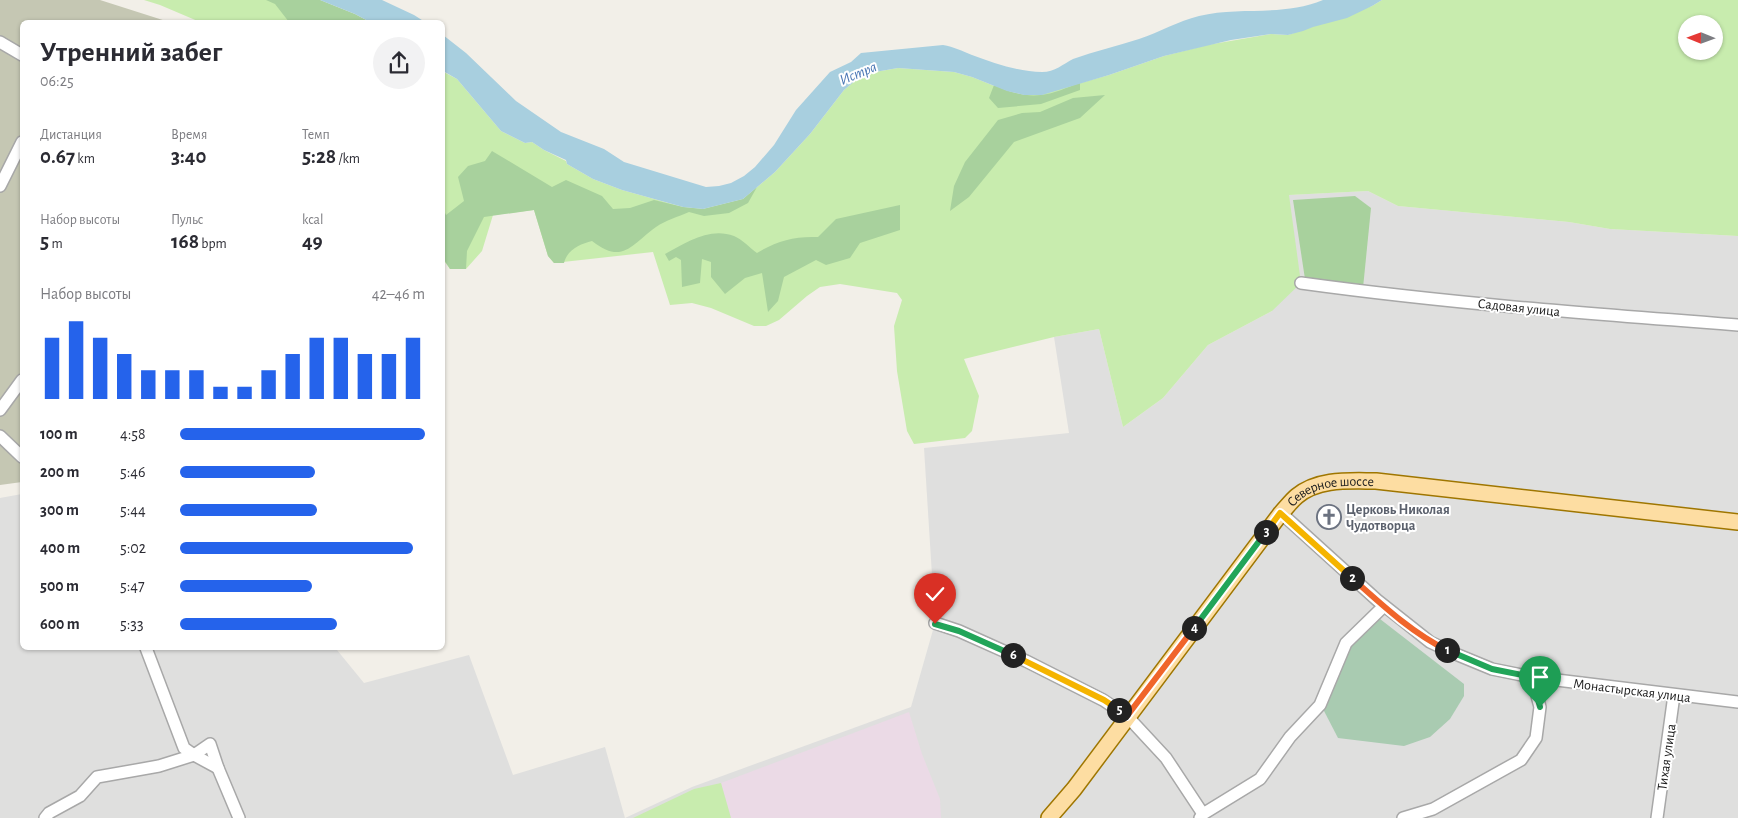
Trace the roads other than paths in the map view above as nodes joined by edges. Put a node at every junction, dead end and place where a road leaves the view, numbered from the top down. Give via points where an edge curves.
1 (0, 42) edge
2 (20, 54) edge
3 (20, 146) edge
4 (0, 186) edge
5 (1301, 283) dead end
6 (1738, 325) edge
7 (20, 383) edge
8 (0, 410) edge
9 (0, 436) edge
10 (20, 455) edge
11 (1280, 513) junction
12 (1738, 522) edge
13 (1384, 606) junction
14 (935, 624) dead end
15 (147, 650) edge
16 (1532, 677) junction
17 (1674, 695) junction
18 (1738, 702) edge
19 (1127, 716) junction
20 (194, 755) junction
21 (218, 768) junction
22 (1202, 816) edge
23 (45, 818) edge
24 (239, 818) edge
25 (1049, 818) edge
26 (1402, 818) edge
27 (1657, 818) edge

1 - 2 street
3 - 4 street
5 - 6 street, Садовая улица via 1362,292
7 - 8 street
9 - 10 street
11 - 12 main road, Северное шоссе via 1310,488 1346,480
11 - 13 street, Монастырская улица
11 - 19 main road, Северное шоссе
13 - 16 street, Монастырская улица via 1430,642 1492,669
13 - 22 street via 1346,643 1320,705 1290,737 1260,778
14 - 19 street via 959,631 1026,661 1104,700
15 - 20 street via 184,748
16 - 17 street, Монастырская улица
16 - 26 street via 1540,707 1536,738 1521,760 1433,809
17 - 18 street, Монастырская улица
17 - 27 street, Тихая улица
19 - 22 street via 1166,758
19 - 25 main road, Северное шоссе
20 - 21 street
20 - 21 street via 210,744
20 - 23 street via 159,766 97,778 80,796
21 - 24 street

